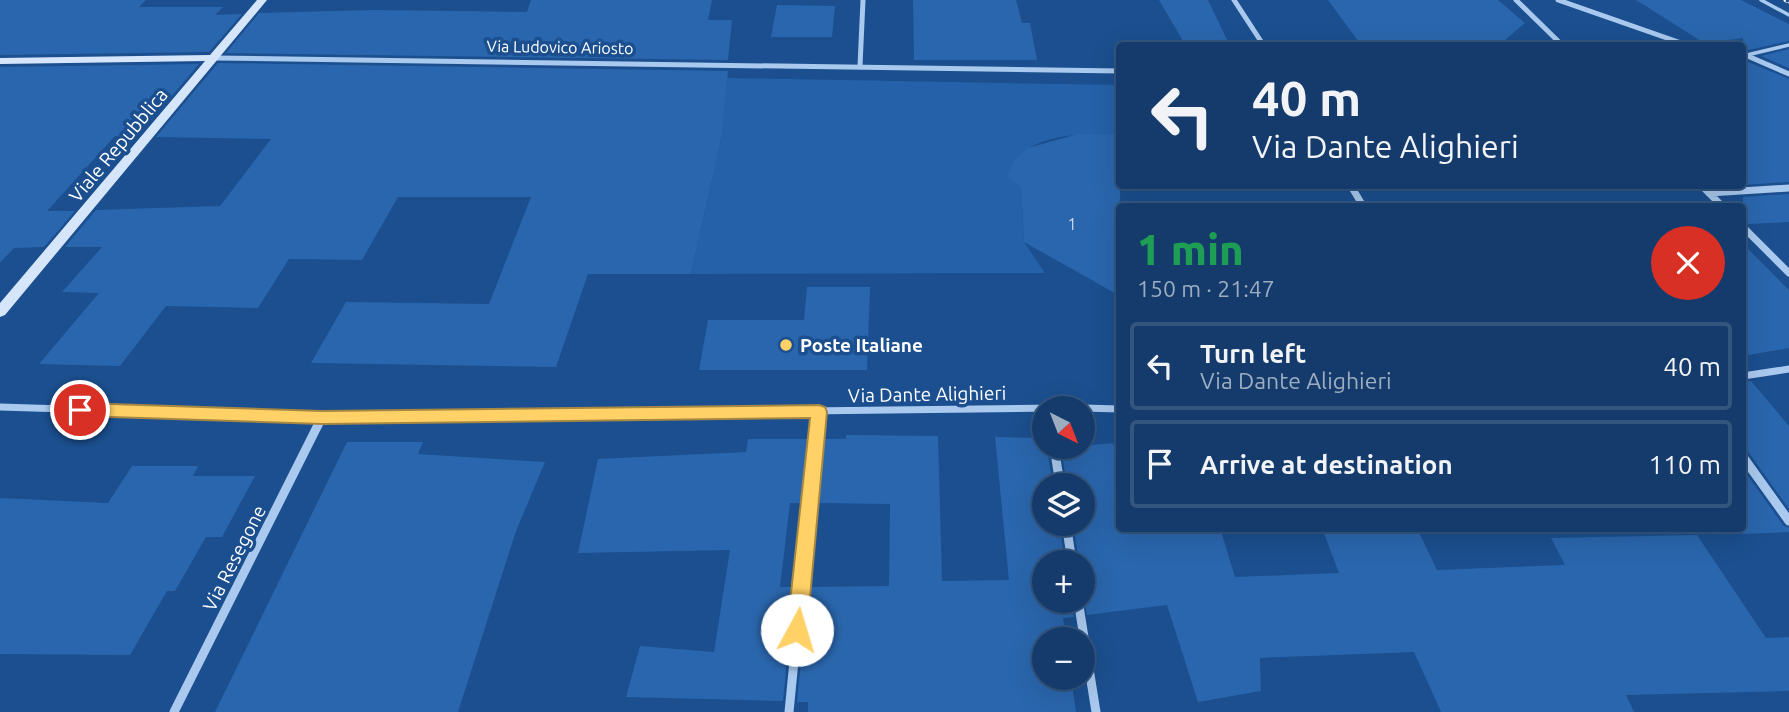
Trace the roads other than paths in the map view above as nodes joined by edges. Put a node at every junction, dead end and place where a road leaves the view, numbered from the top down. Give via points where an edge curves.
1 (262, 0) edge
2 (863, 0) edge
3 (1234, 0) edge
4 (1517, 0) edge
5 (1528, 0) edge
6 (1558, 0) edge
7 (1761, 0) edge
8 (1789, 15) edge
9 (1261, 42) edge
10 (1559, 42) edge
11 (1678, 42) edge
12 (1789, 45) edge
13 (1746, 55) edge
14 (1746, 55) edge
15 (214, 58) junction
16 (0, 61) edge
17 (860, 66) junction
18 (1116, 71) edge
19 (1789, 74) edge
20 (1789, 188) edge
21 (1705, 189) edge
22 (1709, 193) junction
23 (1720, 203) edge
24 (1746, 230) edge
25 (1789, 273) edge
26 (0, 312) edge
27 (1789, 369) edge
28 (1746, 376) edge
29 (0, 407) edge
30 (1032, 408) edge
31 (1096, 408) edge
32 (1116, 409) edge
33 (819, 412) junction
34 (322, 417) junction
35 (1746, 461) edge
36 (1789, 521) edge
37 (1081, 613) edge
38 (174, 712) edge
39 (789, 712) edge
40 (1096, 712) edge

1 - 15 street, Viale Repubblica
2 - 17 street
3 - 9 street
4 - 5 street
4 - 10 street
6 - 11 street
7 - 8 lane
12 - 13 lane
14 - 19 street
15 - 16 street, Via Ludovico Ariosto
15 - 17 street, Via Ludovico Ariosto
15 - 26 street, Viale Repubblica
17 - 18 street, Via Ludovico Ariosto
20 - 22 street
21 - 22 street
22 - 23 street
24 - 25 street
27 - 28 street
29 - 34 street, Via Dante Alighieri
30 - 33 street, Via Dante Alighieri
31 - 32 street
33 - 34 street, Via Dante Alighieri
33 - 39 street
34 - 38 street, Via Resegone
35 - 36 street
37 - 40 street

